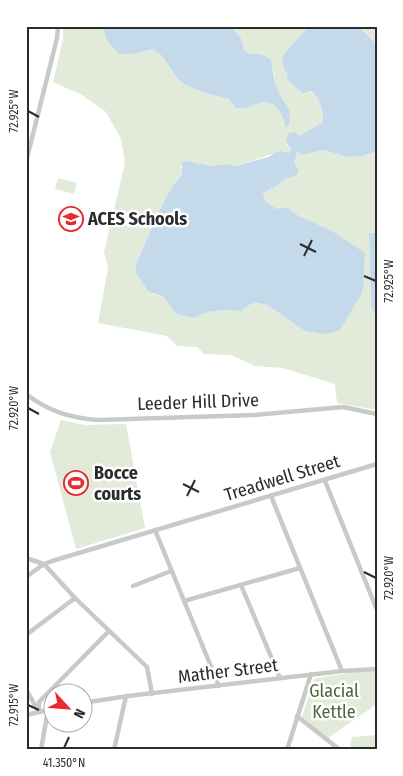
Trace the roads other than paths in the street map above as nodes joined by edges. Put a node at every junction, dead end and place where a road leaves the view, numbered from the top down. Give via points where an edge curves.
1 (58, 26) edge
2 (26, 162) edge
3 (26, 394) edge
4 (377, 414) edge
5 (377, 464) edge
6 (325, 480) junction
7 (271, 496) junction
8 (155, 530) junction
9 (26, 558) edge
10 (44, 564) junction
11 (300, 568) junction
12 (171, 571) junction
13 (26, 577) edge
14 (241, 585) junction
15 (133, 586) dead end
16 (75, 598) junction
17 (184, 601) junction
18 (377, 610) edge
19 (109, 631) junction
20 (26, 635) edge
21 (377, 669) edge
22 (342, 671) junction
23 (311, 674) junction
24 (280, 678) junction
25 (219, 686) junction
26 (26, 688) edge
27 (152, 694) junction
28 (126, 696) junction
29 (92, 701) edge
30 (42, 711) edge
31 (39, 712) junction
32 (26, 715) edge
33 (298, 716) junction
34 (45, 734) edge
35 (41, 750) edge
36 (114, 750) edge
37 (287, 750) edge
38 (340, 750) edge

1 - 2 street
3 - 4 street, Leeder Hill Drive via 55,412 98,420 254,415 343,407
5 - 6 street, Treadwell Street
6 - 7 street, Treadwell Street
6 - 18 street
7 - 8 street, Treadwell Street
7 - 11 street
8 - 10 street, Treadwell Street
8 - 12 street
9 - 10 street
10 - 13 street, Treadwell Street
10 - 16 street
11 - 14 street
11 - 22 street
12 - 15 street
12 - 17 street
14 - 17 street
14 - 24 street
16 - 19 street
16 - 20 street
17 - 25 street
19 - 27 street via 147,668
19 - 31 street via 39,702
21 - 22 street, Mather Street
22 - 23 street, Mather Street
23 - 24 street, Mather Street
23 - 33 street
24 - 25 street, Mather Street
25 - 27 street, Mather Street
26 - 31 street
27 - 28 street, Mather Street
28 - 29 street, Mather Street
28 - 36 street
30 - 31 street
31 - 32 street
33 - 37 street
33 - 38 street
34 - 35 street

